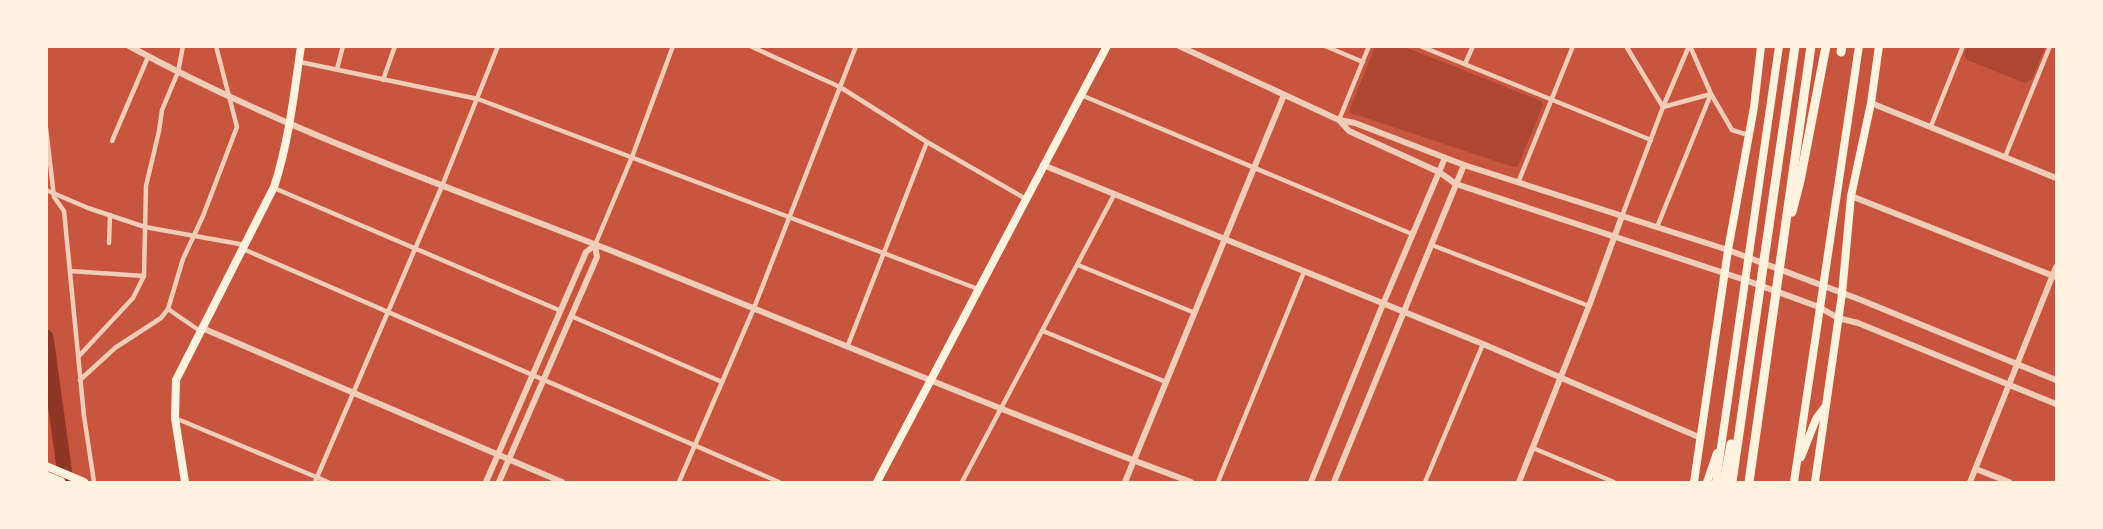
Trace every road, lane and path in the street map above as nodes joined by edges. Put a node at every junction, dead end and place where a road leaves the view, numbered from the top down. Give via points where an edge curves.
1 (129, 46) edge
2 (183, 46) edge
3 (216, 46) edge
4 (343, 46) edge
5 (395, 46) edge
6 (498, 46) edge
7 (673, 46) edge
8 (750, 46) edge
9 (856, 46) edge
10 (1107, 46) edge
11 (1179, 46) edge
12 (1325, 46) edge
13 (1369, 46) edge
14 (1420, 46) edge
15 (1473, 46) edge
16 (1573, 46) edge
17 (1626, 46) edge
18 (1690, 46) edge
19 (1761, 46) edge
20 (1795, 46) edge
21 (1811, 46) edge
22 (1826, 46) edge
23 (1859, 46) edge
24 (1879, 46) edge
25 (1963, 46) edge
26 (2050, 46) edge
27 (300, 48) edge
28 (1778, 49) edge
29 (148, 57) junction
30 (300, 62) junction
31 (1363, 62) junction
32 (1465, 64) junction
33 (337, 69) junction
34 (178, 72) junction
35 (383, 80) junction
36 (840, 87) junction
37 (1711, 94) junction
38 (1081, 95) junction
39 (1284, 95) junction
40 (231, 97) junction
41 (478, 99) junction
42 (1551, 99) junction
43 (1871, 103) junction
44 (1663, 107) junction
45 (1339, 120) junction
46 (290, 124) junction
47 (1931, 126) junction
48 (46, 128) edge
49 (1749, 135) junction
50 (1651, 140) junction
51 (112, 141) dead end
52 (927, 142) junction
53 (632, 157) junction
54 (2005, 157) junction
55 (1445, 158) junction
56 (1043, 165) junction
57 (1464, 165) junction
58 (1255, 167) junction
59 (1439, 172) junction
60 (2056, 178) edge
61 (1518, 183) junction
62 (1456, 184) junction
63 (442, 186) junction
64 (274, 188) junction
65 (46, 190) edge
66 (53, 193) junction
67 (1114, 195) junction
68 (1851, 196) junction
69 (1026, 199) junction
70 (110, 215) junction
71 (1622, 216) junction
72 (790, 219) junction
73 (146, 227) junction
74 (1657, 227) junction
75 (1412, 234) junction
76 (193, 236) junction
77 (1615, 237) junction
78 (1783, 239) junction
79 (1226, 240) junction
80 (109, 243) dead end
81 (1432, 244) junction
82 (595, 245) junction
83 (244, 247) junction
84 (415, 249) junction
85 (1728, 250) junction
86 (883, 252) junction
87 (1750, 257) junction
88 (1078, 265) junction
89 (2056, 267) edge
90 (70, 271) junction
91 (1304, 272) junction
92 (1725, 274) junction
93 (144, 276) junction
94 (2055, 276) edge
95 (1745, 280) junction
96 (1823, 284) junction
97 (978, 289) junction
98 (1842, 294) junction
99 (1383, 304) junction
100 (1589, 306) junction
101 (1819, 307) junction
102 (754, 308) junction
103 (168, 309) junction
104 (561, 311) junction
105 (388, 312) junction
106 (1195, 313) junction
107 (1404, 313) junction
108 (1756, 315) junction
109 (572, 316) junction
110 (1838, 318) junction
111 (201, 329) junction
112 (1043, 331) junction
113 (1483, 344) junction
114 (848, 345) junction
115 (78, 356) junction
116 (2018, 364) junction
117 (533, 375) junction
118 (1560, 378) junction
119 (543, 380) junction
120 (931, 380) junction
121 (2056, 380) edge
122 (80, 381) junction
123 (722, 382) junction
124 (1166, 382) junction
125 (2010, 384) junction
126 (353, 394) junction
127 (1826, 404) junction
128 (2056, 404) edge
129 (1001, 409) junction
130 (175, 418) junction
131 (1724, 432) junction
132 (1701, 438) junction
133 (695, 445) junction
134 (1533, 448) junction
135 (498, 455) junction
136 (509, 459) junction
137 (1134, 461) junction
138 (46, 466) edge
139 (1796, 468) junction
140 (1976, 469) junction
141 (46, 476) edge
142 (316, 480) edge
143 (964, 482) edge
144 (61, 483) edge
145 (84, 483) edge
146 (94, 483) edge
147 (184, 483) edge
148 (328, 483) edge
149 (486, 483) edge
150 (499, 483) edge
151 (562, 483) edge
152 (679, 483) edge
153 (779, 483) edge
154 (877, 483) edge
155 (1125, 483) edge
156 (1191, 483) edge
157 (1218, 483) edge
158 (1311, 483) edge
159 (1334, 483) edge
160 (1425, 483) edge
161 (1519, 483) edge
162 (1614, 483) edge
163 (1695, 483) edge
164 (1707, 483) edge
165 (1716, 483) edge
166 (1724, 483) edge
167 (1732, 483) edge
168 (1749, 483) edge
169 (1794, 483) edge
170 (1815, 483) edge
171 (1970, 483) edge
172 (2009, 483) edge

1 - 29 street
2 - 34 street
3 - 40 street
4 - 33 street
5 - 35 street
6 - 41 street
7 - 53 street
8 - 36 street
9 - 36 street
10 - 38 main road
11 - 39 street
12 - 31 street
13 - 31 street
14 - 32 street
15 - 32 street
16 - 42 street
17 - 44 street
18 - 37 street
18 - 44 street
19 - 49 main road
20 - 108 highway
21 - 78 highway
22 - 78 highway via 1800,181
23 - 96 main road
24 - 43 main road
25 - 47 street
26 - 54 street
27 - 30 main road
28 - 87 main road
29 - 34 street
29 - 51 street
30 - 33 street
30 - 46 main road
31 - 45 street
32 - 42 street
33 - 35 street
34 - 40 street
34 - 73 street via 162,110 146,186
35 - 41 street
36 - 52 street
36 - 72 street
37 - 44 street
37 - 49 street via 1732,130
37 - 74 street
38 - 56 main road
38 - 58 street
39 - 45 street
39 - 58 street
40 - 46 street
40 - 76 street via 237,128
41 - 53 street
41 - 63 street
42 - 50 street
42 - 61 street
43 - 47 street
43 - 68 main road
44 - 50 street
45 - 55 street
45 - 59 street via 1349,131
46 - 63 street
46 - 64 main road
47 - 54 street
48 - 66 street
49 - 85 main road
50 - 71 street
52 - 69 street
52 - 86 street
53 - 72 street
53 - 82 street
54 - 60 street
55 - 57 street
55 - 59 street
56 - 67 street
56 - 69 main road
57 - 61 street
57 - 62 street
58 - 75 street
58 - 79 street
59 - 62 street
59 - 75 street
61 - 71 street
62 - 77 street
62 - 81 street
63 - 82 street
63 - 84 street
64 - 83 main road
64 - 84 street
65 - 66 street
66 - 70 street
66 - 90 street via 64,211
67 - 79 street
67 - 88 street
68 - 94 street
68 - 98 main road
69 - 97 main road
70 - 73 street
70 - 80 street
71 - 74 street
71 - 77 street
72 - 86 street
72 - 102 street
73 - 76 street
73 - 93 street
74 - 85 street
75 - 99 street
76 - 83 street
76 - 103 street
77 - 92 street
77 - 100 street
78 - 168 highway
79 - 91 street
79 - 106 street
81 - 100 street
81 - 107 street
82 - 102 street
82 - 104 street via 585,252
82 - 109 street via 597,257
83 - 105 street
83 - 111 main road
84 - 104 street
84 - 105 street
85 - 87 street
85 - 92 main road
86 - 97 street
86 - 114 street
87 - 95 main road
87 - 96 street
88 - 106 street
88 - 112 street
89 - 94 street
90 - 93 street
90 - 115 street
91 - 99 street
91 - 157 street
92 - 95 street
92 - 132 main road
93 - 115 street via 133,298
94 - 116 street
95 - 101 street
95 - 131 main road
96 - 98 street
96 - 101 main road
97 - 120 main road
98 - 110 main road
98 - 116 street
99 - 107 street
99 - 158 street
100 - 118 street
101 - 110 street
101 - 139 main road
102 - 114 street
102 - 123 street
103 - 111 street
103 - 122 street via 161,318 115,348
104 - 117 street
105 - 117 street
105 - 126 street
106 - 124 street
107 - 113 street
107 - 159 street
108 - 166 highway
108 - 167 highway
109 - 119 street
109 - 123 street
110 - 125 street
110 - 127 main road
111 - 126 street
111 - 130 main road via 176,380
112 - 124 street
112 - 129 street
113 - 118 street
113 - 160 street
114 - 120 street
115 - 122 street
116 - 121 street
116 - 125 street
117 - 119 street
117 - 135 street
118 - 132 street
118 - 134 street
119 - 133 street
119 - 136 street
120 - 129 street
120 - 154 main road
122 - 146 street
123 - 133 street
124 - 137 street
125 - 128 street
125 - 140 street
126 - 135 street
126 - 142 street
127 - 139 main road
127 - 170 main road
129 - 137 street
129 - 143 street
130 - 142 street
130 - 147 main road
131 - 164 main road
131 - 165 main road
132 - 163 main road
133 - 152 street
133 - 153 street
134 - 161 street
134 - 162 street
135 - 136 street
135 - 149 street
136 - 150 street
136 - 151 street
137 - 155 street
137 - 156 street
138 - 145 main road
139 - 169 main road
140 - 171 street
140 - 172 street
141 - 144 highway
142 - 148 street

